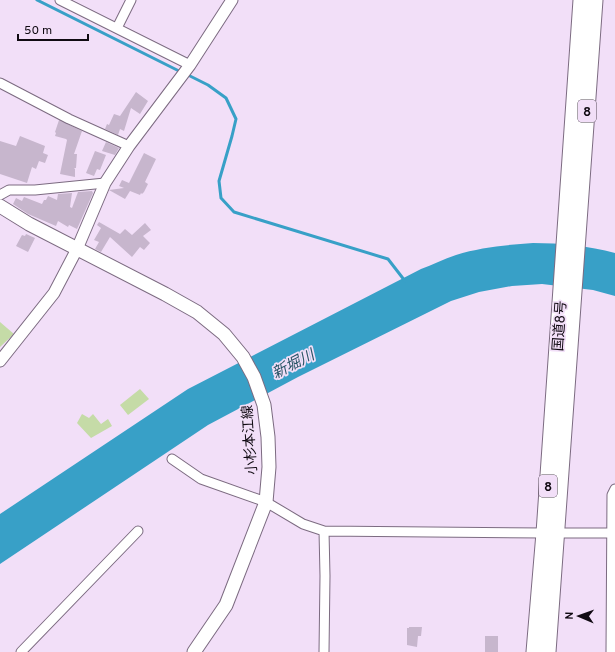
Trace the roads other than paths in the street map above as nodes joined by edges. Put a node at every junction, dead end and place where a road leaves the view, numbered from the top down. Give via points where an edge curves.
1 (60, 0) edge
2 (131, 0) edge
3 (232, 0) edge
4 (581, 0) edge
5 (595, 0) edge
6 (117, 28) junction
7 (190, 65) junction
8 (0, 83) edge
9 (129, 146) junction
10 (105, 183) junction
11 (0, 195) edge
12 (0, 206) edge
13 (572, 222) junction
14 (77, 249) junction
15 (0, 362) edge
16 (172, 459) dead end
17 (615, 489) edge
18 (266, 502) junction
19 (138, 531) dead end
20 (324, 532) junction
21 (551, 533) junction
22 (612, 533) junction
23 (21, 652) edge
24 (194, 652) edge
25 (324, 652) edge
26 (534, 652) edge
27 (548, 652) edge
28 (611, 652) edge

1 - 6 street
2 - 6 street
3 - 7 street
4 - 13 highway, 国道8号 / 8
5 - 13 highway, 国道8号 / 8
6 - 7 street
7 - 9 street
8 - 9 street via 69,119
9 - 10 street
10 - 11 street via 9,190
10 - 14 street
12 - 14 main road, 小杉本江線
13 - 21 highway, 国道8号 / 8
14 - 15 street via 54,293
14 - 18 main road, 小杉本江線 via 198,312 224,334 244,357 262,399 268,437
16 - 18 street via 201,479
17 - 22 street via 612,495
18 - 20 street via 303,524
18 - 24 main road, 小杉本江線 via 226,605
19 - 23 street
20 - 21 street
20 - 25 street
21 - 22 street
21 - 26 highway, 国道8号 / 8
21 - 27 highway, 国道8号 / 8
22 - 28 street

